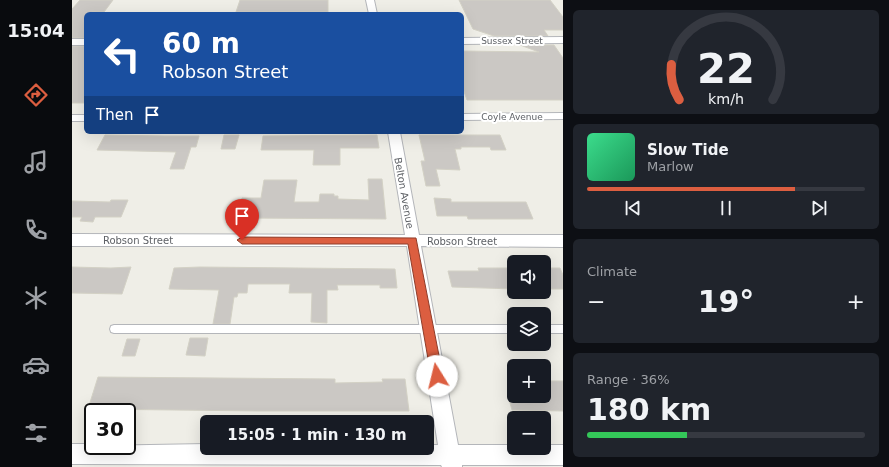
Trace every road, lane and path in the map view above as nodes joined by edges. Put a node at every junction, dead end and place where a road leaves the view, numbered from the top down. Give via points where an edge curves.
1 (370, 0) edge
2 (373, 12) edge
3 (563, 40) edge
4 (464, 41) edge
5 (72, 42) edge
6 (84, 42) edge
7 (563, 116) edge
8 (464, 117) edge
9 (72, 118) edge
10 (84, 118) edge
11 (394, 134) edge
12 (72, 240) edge
13 (412, 241) junction
14 (563, 241) edge
15 (114, 329) dead end
16 (429, 329) junction
17 (507, 329) edge
18 (551, 329) edge
19 (563, 330) edge
20 (72, 454) edge
21 (563, 455) edge
22 (451, 461) edge

1 - 2 street
3 - 4 street, Sussex Street
5 - 6 street
7 - 8 street, Coyle Avenue
9 - 10 street
11 - 13 street, Belton Avenue
12 - 13 street, Robson Street
13 - 14 street, Robson Street
13 - 16 street, Belton Avenue
15 - 16 lane
16 - 17 lane
16 - 22 street, Belton Avenue
18 - 19 lane
20 - 22 street
21 - 22 street

